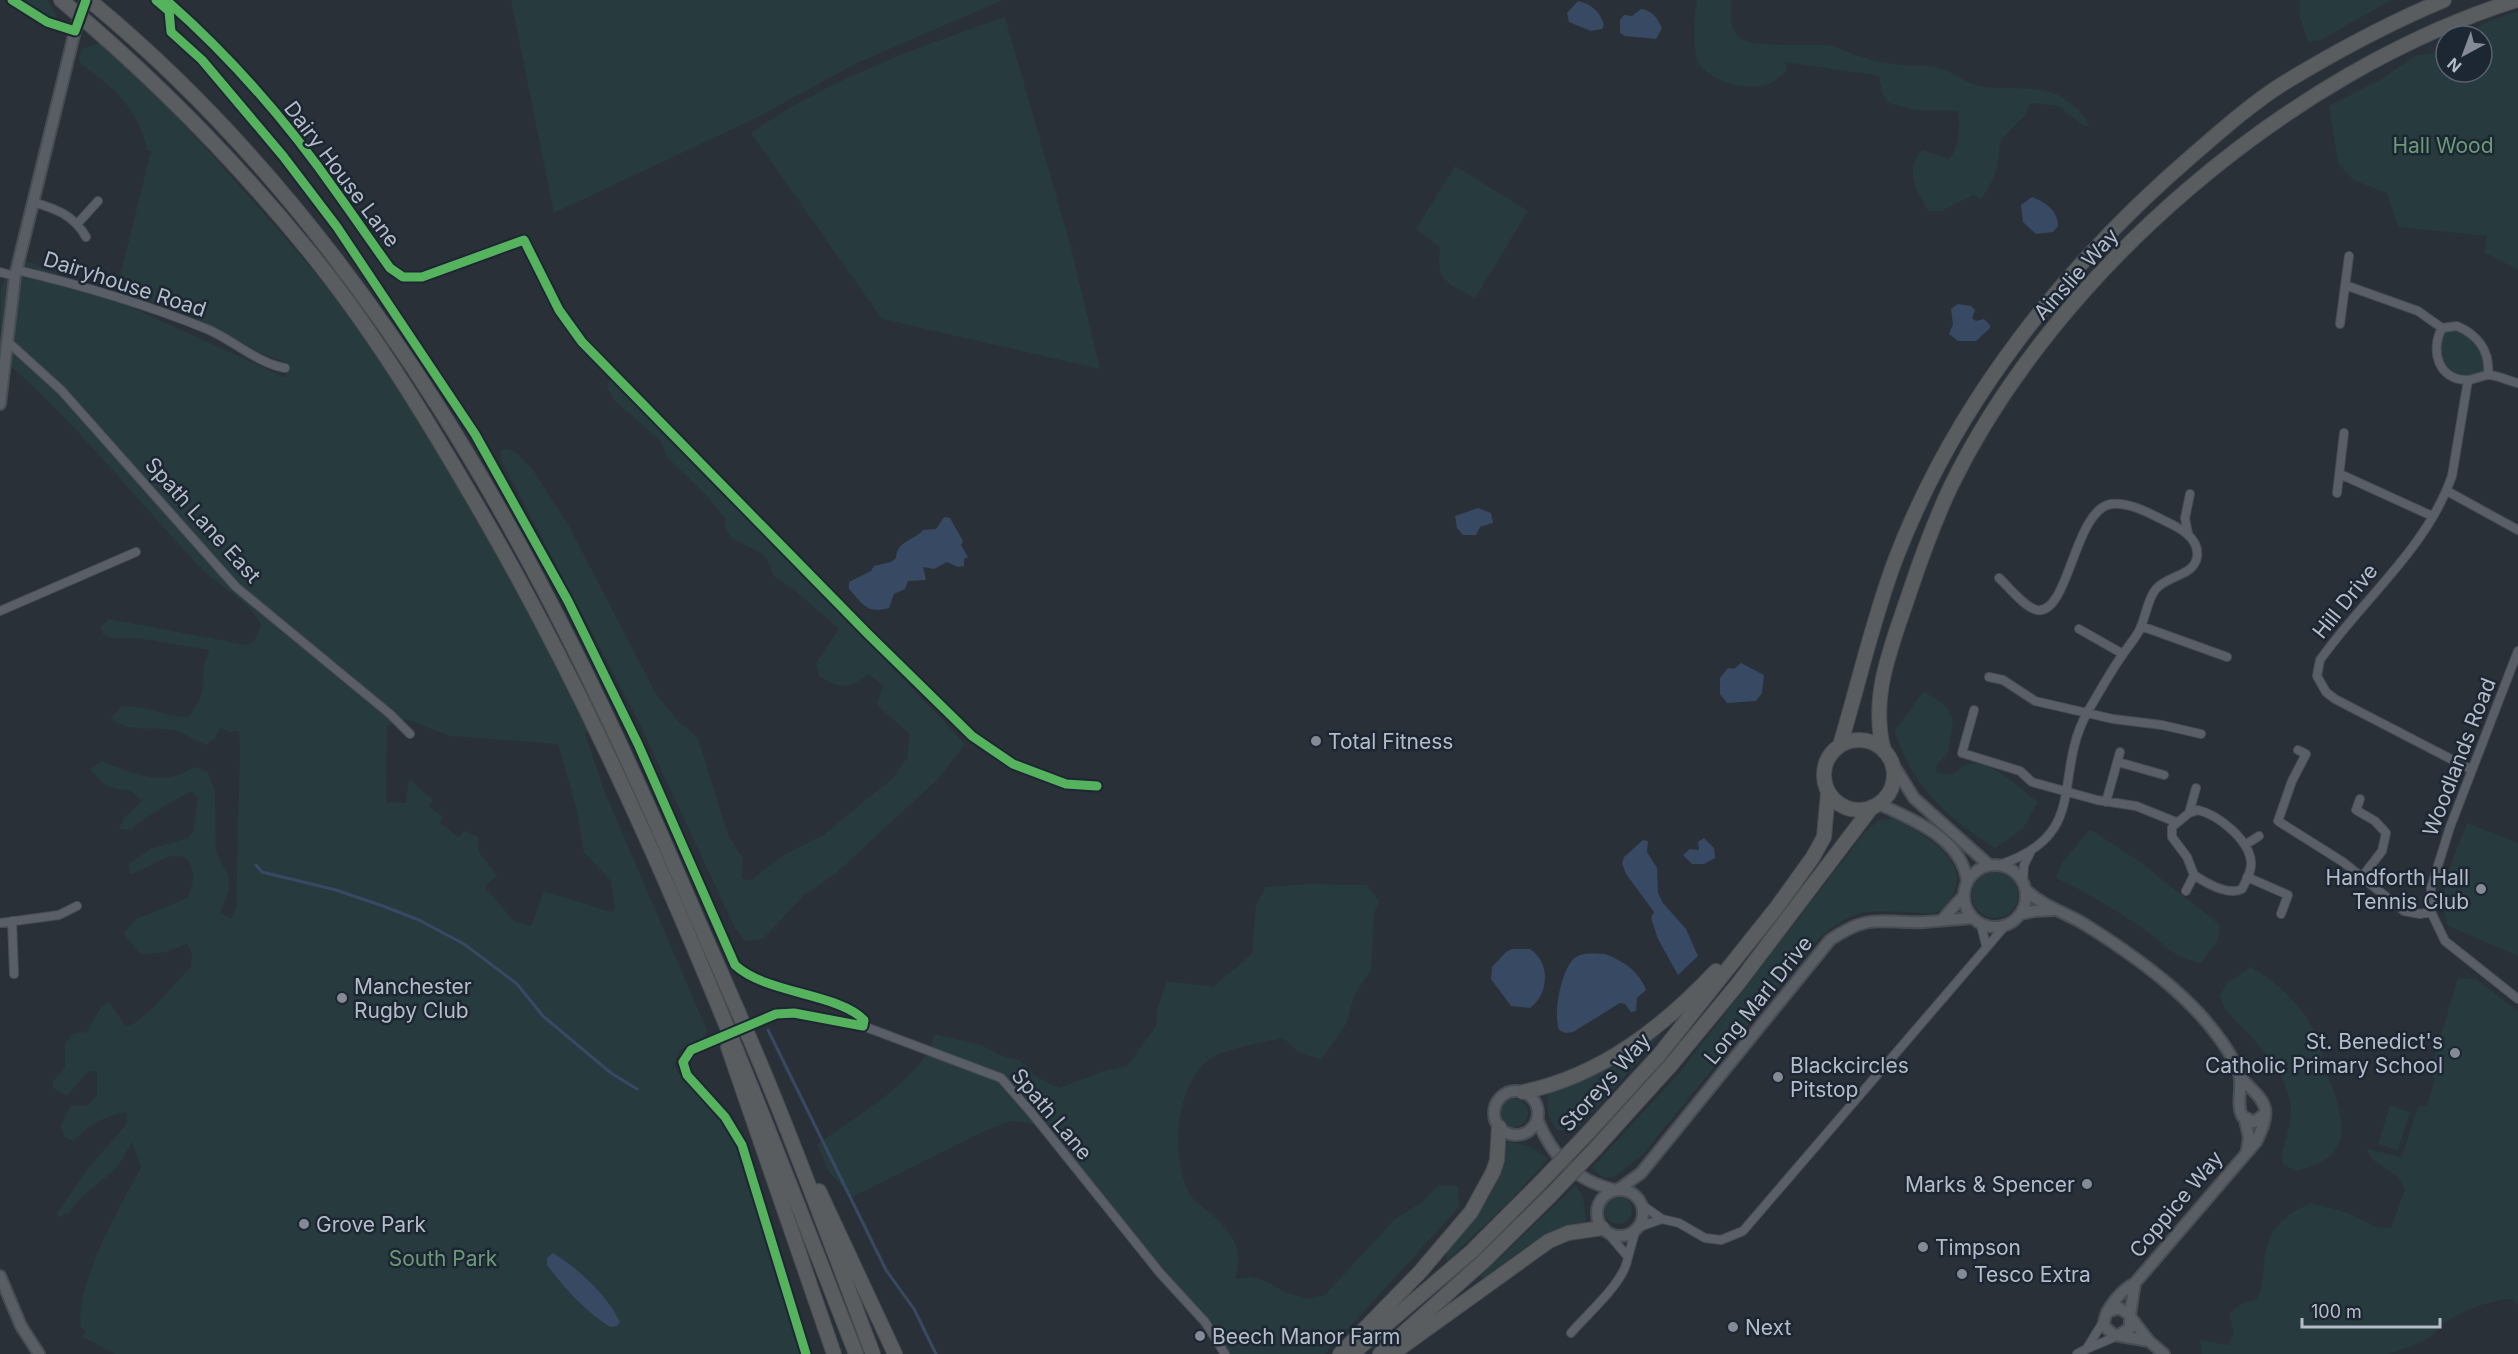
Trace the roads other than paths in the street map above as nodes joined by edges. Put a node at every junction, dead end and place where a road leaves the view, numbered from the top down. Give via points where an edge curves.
1 (62, 0) edge
2 (88, 0) edge
3 (166, 0) edge
4 (2444, 0) edge
5 (2517, 0) edge
6 (98, 201) dead end
7 (33, 202) junction
8 (78, 223) junction
9 (86, 237) dead end
10 (2349, 256) dead end
11 (0, 272) edge
12 (16, 273) junction
13 (2345, 285) junction
14 (2340, 324) dead end
15 (2442, 328) junction
16 (8, 342) junction
17 (285, 368) dead end
18 (2488, 374) junction
19 (2468, 380) junction
20 (2518, 383) edge
21 (0, 404) edge
22 (2344, 433) dead end
23 (2340, 474) junction
24 (2446, 491) junction
25 (2337, 493) dead end
26 (2190, 494) dead end
27 (2432, 516) junction
28 (2518, 530) edge
29 (2188, 534) junction
30 (136, 552) dead end
31 (1999, 578) dead end
32 (0, 610) edge
33 (2141, 627) junction
34 (2079, 629) dead end
35 (2518, 651) edge
36 (2123, 654) junction
37 (2227, 657) dead end
38 (1989, 677) dead end
39 (1974, 710) dead end
40 (2086, 715) junction
41 (410, 734) dead end
42 (2201, 734) dead end
43 (1840, 745) junction
44 (2298, 750) dead end
45 (2120, 752) dead end
46 (1887, 756) junction
47 (2118, 762) junction
48 (2472, 770) junction
49 (2164, 775) dead end
50 (1098, 786) dead end
51 (2196, 788) dead end
52 (2066, 792) junction
53 (1828, 793) junction
54 (2360, 799) dead end
55 (2106, 802) junction
56 (1876, 806) junction
57 (2189, 813) junction
58 (2176, 822) junction
59 (2259, 836) dead end
60 (2245, 845) junction
61 (2030, 853) junction
62 (1994, 865) junction
63 (2194, 876) junction
64 (2247, 877) junction
65 (2362, 877) junction
66 (1967, 881) junction
67 (2025, 885) junction
68 (2186, 891) dead end
69 (1964, 895) junction
70 (77, 906) dead end
71 (1777, 908) junction
72 (2054, 910) junction
73 (2431, 912) junction
74 (2021, 914) junction
75 (2281, 914) dead end
76 (1942, 920) junction
77 (12, 921) junction
78 (1977, 921) junction
79 (0, 923) edge
80 (2005, 926) junction
81 (1986, 945) junction
82 (15, 974) dead end
83 (706, 979) junction
84 (2518, 999) edge
85 (2241, 1078) junction
86 (770, 1086) junction
87 (1523, 1092) junction
88 (2258, 1096) junction
89 (2240, 1103) junction
90 (2265, 1114) junction
91 (1537, 1119) junction
92 (2245, 1119) junction
93 (1499, 1127) junction
94 (2247, 1150) junction
95 (1641, 1173) junction
96 (1618, 1189) junction
97 (1641, 1202) junction
98 (1662, 1219) junction
99 (1637, 1229) junction
100 (1604, 1230) junction
101 (1628, 1257) junction
102 (0, 1276) edge
103 (2134, 1283) junction
104 (2105, 1317) junction
105 (2131, 1317) junction
106 (885, 1329) junction
107 (1571, 1333) dead end
108 (2119, 1335) junction
109 (2149, 1341) junction
110 (2087, 1348) junction
111 (39, 1354) edge
112 (807, 1354) edge
113 (834, 1354) edge
114 (856, 1354) edge
115 (873, 1354) edge
116 (895, 1354) edge
117 (903, 1354) edge
118 (1225, 1354) edge
119 (1340, 1354) edge
120 (1352, 1354) edge
121 (1380, 1354) edge
122 (1392, 1354) edge
123 (2077, 1354) edge
124 (2164, 1354) edge

1 - 83 highway via 135,64 227,156 310,252 392,368 484,516 566,667
2 - 7 street, bridge via 75,31
2 - 86 highway via 171,71 264,169 348,274 436,407 517,541 595,690
3 - 50 street, Dairy House Lane via 207,36 265,101 390,268 403,277 422,277 524,240 559,310 582,342 972,736 992,752 1034,772 1066,784
4 - 43 highway, Ainslie Way via 2282,84 2164,180 2066,279 1979,396 1933,476 1896,559
5 - 46 highway, Ainslie Way via 2482,11 2417,41 2297,105 2234,150 2082,293 1996,408 1951,486 1918,567 1888,658 1877,707
6 - 8 street
7 - 8 street via 58,209
7 - 12 street
8 - 9 street
10 - 13 street
11 - 12 street, Dairyhouse Road
12 - 16 street
12 - 17 street, Dairyhouse Road via 115,296 170,314 237,344 273,366
13 - 14 street
13 - 15 street via 2418,311
15 - 18 street via 2457,326 2476,339 2487,356
15 - 19 street via 2437,350 2441,368 2450,376
16 - 21 street
16 - 41 street, Spath Lane East via 61,390 236,587
18 - 19 street
18 - 20 street
19 - 24 street, Hill Drive
22 - 23 street
23 - 25 street
23 - 27 street
24 - 27 street, Hill Drive
24 - 28 street
26 - 29 street via 2185,518
27 - 48 street, Hill Drive via 2406,555 2320,660 2317,676 2335,699
29 - 31 street via 2139,508 2112,504 2098,510 2092,518 2063,586 2046,609 2031,608
29 - 33 street via 2198,549 2194,565 2157,588
30 - 32 street
33 - 36 street
33 - 37 street
34 - 36 street
35 - 48 street, Woodlands Road
36 - 40 street
38 - 40 street via 2003,680 2035,701
39 - 52 street via 1962,753 2020,771 2032,782
40 - 42 street
40 - 52 street
43 - 46 highway via 1855,740 1870,742
43 - 53 highway via 1826,762 1823,774
44 - 65 street via 2306,754 2278,821
45 - 47 street
46 - 56 highway via 1894,773 1892,784
46 - 62 street via 1914,798
47 - 49 street
47 - 55 street
48 - 73 street, Woodlands Road via 2431,888
51 - 57 street
52 - 55 street
52 - 61 street via 2057,825
53 - 56 highway via 1848,808
53 - 71 highway, Storeys Way via 1824,837
54 - 65 street via 2356,810 2386,833 2382,851
55 - 58 street via 2136,806
56 - 66 street via 1903,815 1948,843 1965,867
56 - 121 highway, Storeys Way, bridge via 1737,986 1596,1148 1484,1261
57 - 58 street
57 - 60 street via 2198,810 2215,817
58 - 63 street via 2172,837 2187,857
59 - 60 street
60 - 64 street via 2251,860
61 - 62 street
61 - 67 street via 2022,873
62 - 66 street
62 - 67 street via 2008,867
63 - 64 street via 2237,892
63 - 68 street
64 - 75 street via 2288,895
65 - 73 street via 2404,910
66 - 69 street
67 - 72 street via 2037,900
67 - 74 street via 2026,904
69 - 76 street
69 - 78 street via 1967,911
70 - 77 street via 59,915
71 - 87 highway via 1661,1024 1630,1047 1575,1076
71 - 120 highway, Storeys Way, bridge via 1659,1054 1585,1137 1472,1251
72 - 74 street
72 - 85 street via 2087,925 2154,971 2223,1044
73 - 84 street via 2445,941
74 - 80 street
76 - 78 street, Long Marl Drive
76 - 95 street, Long Marl Drive via 1874,919 1852,926 1830,940
77 - 79 street
77 - 82 street
78 - 80 street
78 - 81 street
80 - 81 street
81 - 98 street via 1743,1231 1716,1240
83 - 113 highway
83 - 114 highway via 728,1023
85 - 88 street
85 - 89 street
86 - 106 highway
86 - 115 highway
87 - 91 street via 1536,1106
87 - 93 street via 1509,1092 1498,1100 1494,1114
88 - 89 street via 2246,1097
88 - 90 street via 2265,1102
89 - 92 street
90 - 92 street via 2259,1121
90 - 94 street, Coppice Way via 2263,1129
91 - 93 street via 1524,1133 1510,1134
91 - 96 street via 1549,1147 1581,1178
92 - 94 street, Coppice Way
93 - 119 highway via 1497,1160 1471,1212 1420,1272
94 - 103 street, Coppice Way
95 - 96 street, Long Marl Drive
95 - 97 street
96 - 97 street via 1631,1192
96 - 100 street via 1598,1204 1598,1220
97 - 98 street
97 - 99 street via 1644,1217
98 - 99 street
99 - 100 street via 1620,1236
99 - 101 street
100 - 101 street
100 - 122 highway via 1568,1233 1549,1241
101 - 107 street via 1618,1280
102 - 111 street via 21,1326
103 - 104 street, Coppice Way via 2126,1287
103 - 105 street, Coppice Way
104 - 105 street via 2119,1308
104 - 108 street via 2106,1330
104 - 110 street
105 - 108 street via 2130,1328
105 - 109 street
106 - 116 highway
106 - 117 highway
108 - 109 street
108 - 110 street via 2098,1347
109 - 124 street
110 - 123 street
112 - 118 street, Spath Lane, bridge via 742,1145 725,1117 684,1069 685,1056 695,1048 776,1014 794,1013 863,1026 1000,1078 1204,1322

